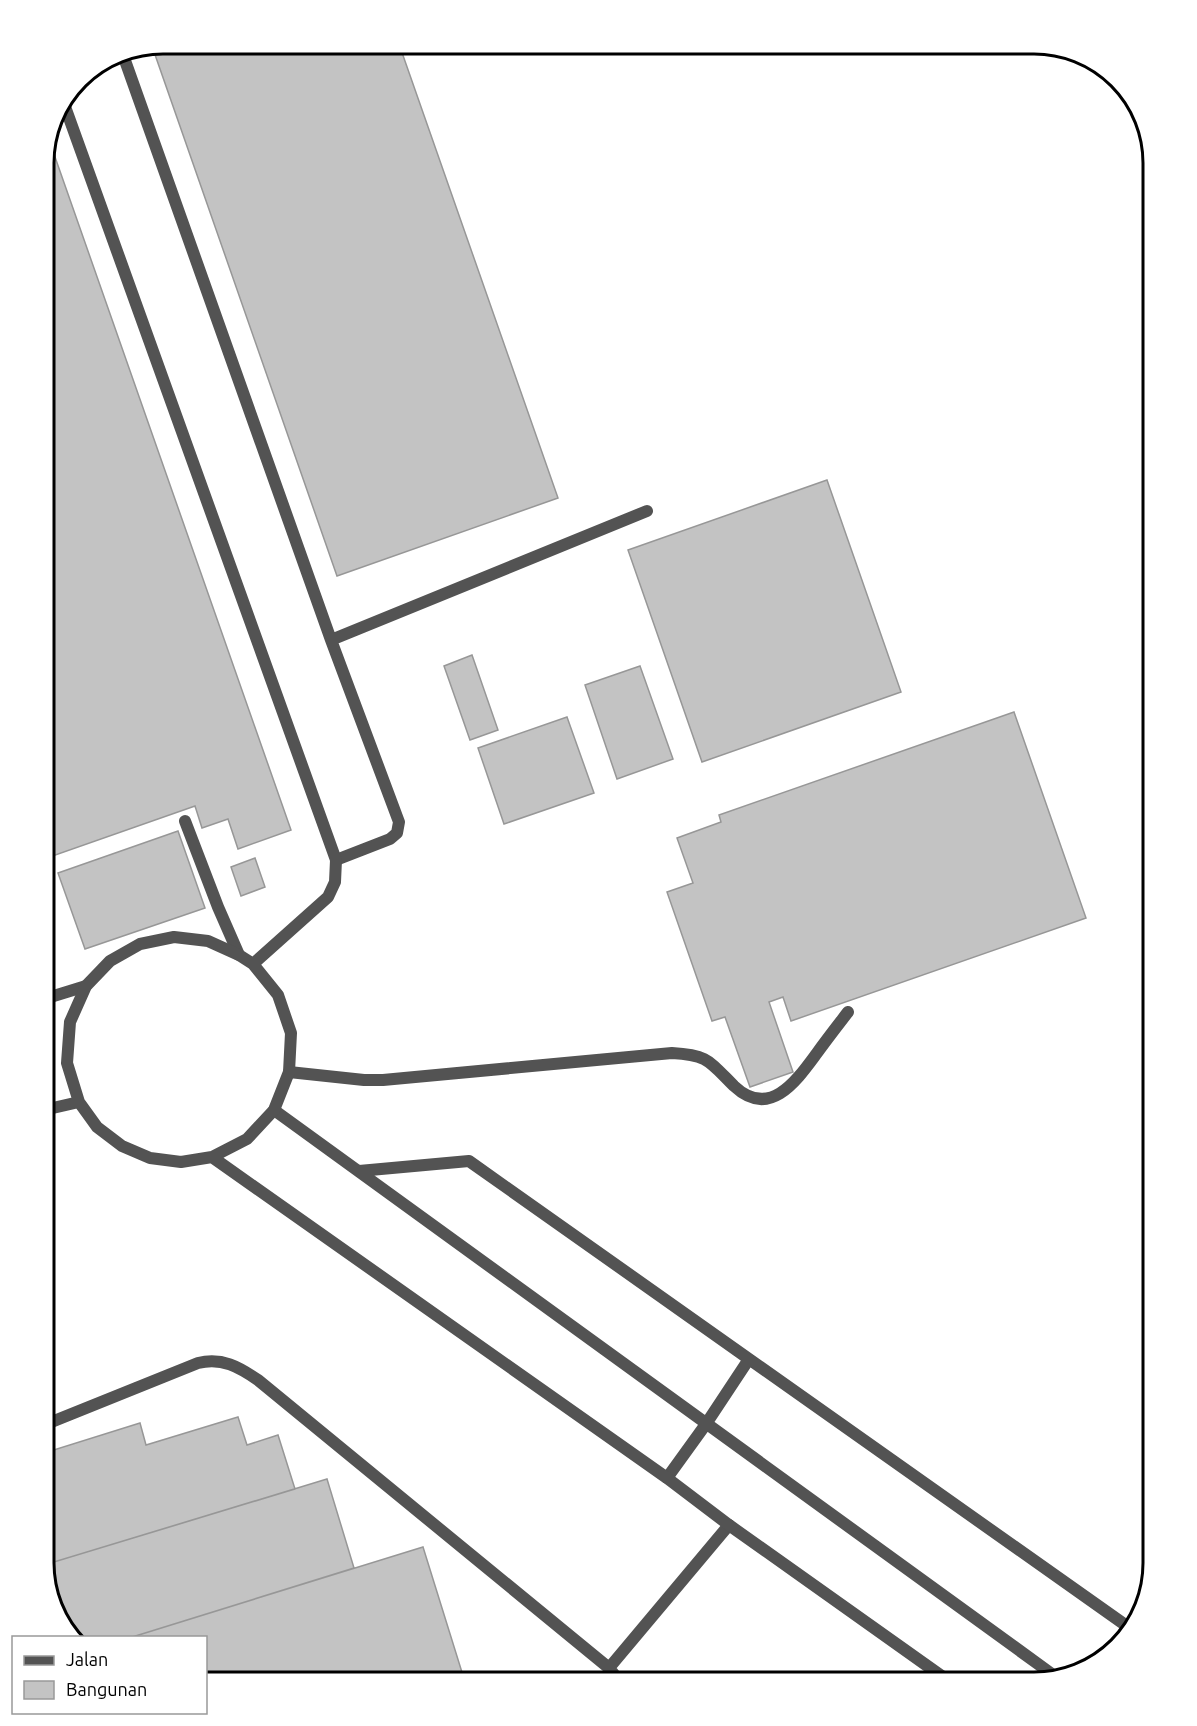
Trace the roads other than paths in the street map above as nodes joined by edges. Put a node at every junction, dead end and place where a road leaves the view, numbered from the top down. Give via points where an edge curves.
1 (125, 61) edge
2 (67, 112) edge
3 (647, 511) dead end
4 (332, 640) junction
5 (185, 821) dead end
6 (336, 860) junction
7 (239, 954) junction
8 (253, 964) junction
9 (86, 986) junction
10 (54, 996) edge
11 (848, 1012) dead end
12 (289, 1072) junction
13 (79, 1102) junction
14 (54, 1108) edge
15 (274, 1110) junction
16 (212, 1156) junction
17 (359, 1171) junction
18 (749, 1359) junction
19 (54, 1421) edge
20 (706, 1424) junction
21 (667, 1479) junction
22 (729, 1525) junction
23 (1124, 1624) edge
24 (609, 1668) junction
25 (1048, 1671) edge
26 (612, 1672) edge
27 (936, 1672) edge

1 - 4 street
2 - 6 street
3 - 4 street
4 - 6 street via 399,822 397,833 390,839
5 - 7 street
6 - 8 street via 335,882 328,897
7 - 8 street
7 - 9 street via 208,941 174,937 140,944 110,961
8 - 12 street via 278,995 291,1033
9 - 10 street
9 - 13 street via 70,1023 67,1064
11 - 12 street via 794,1083 780,1095 767,1099 740,1091 708,1061 692,1054 364,1080
12 - 15 street
13 - 14 street
13 - 16 street via 97,1127 122,1146 150,1158 181,1162
15 - 16 street via 247,1139
15 - 17 street
16 - 21 street
17 - 18 street via 469,1161
17 - 20 street
18 - 20 street
18 - 23 street
19 - 24 street via 198,1363 208,1360 230,1364 258,1380
20 - 21 street
20 - 25 street
21 - 22 street
22 - 24 street
22 - 27 street
24 - 26 street

